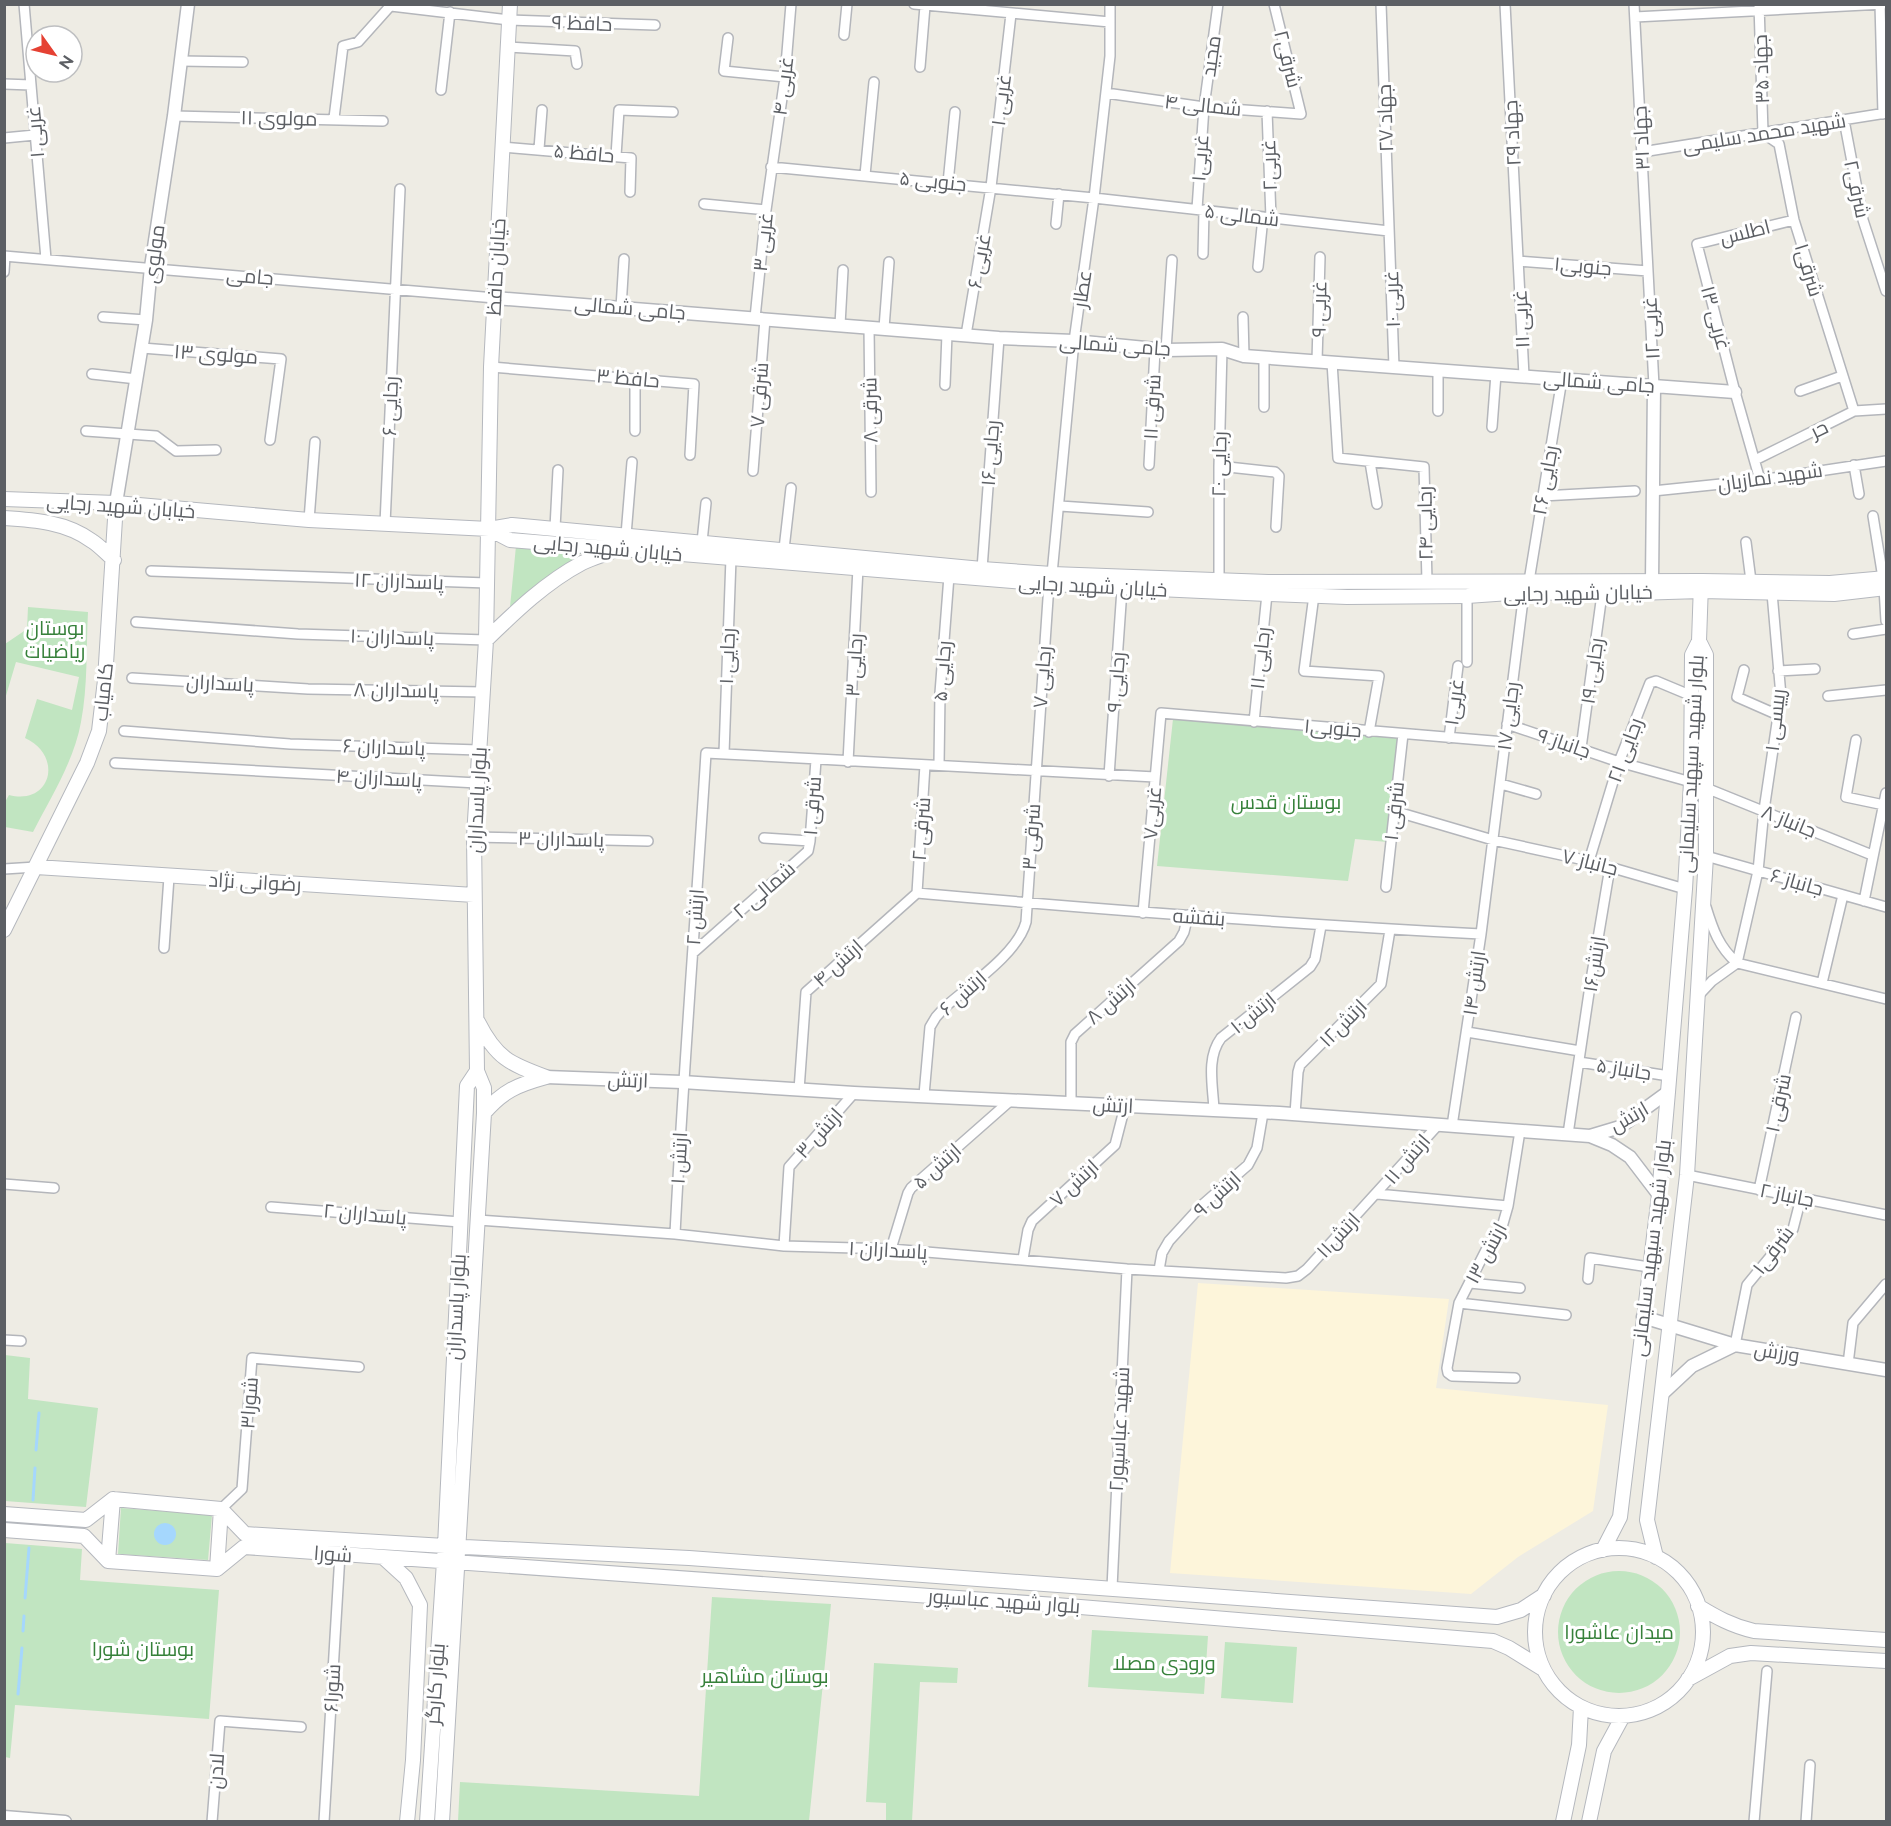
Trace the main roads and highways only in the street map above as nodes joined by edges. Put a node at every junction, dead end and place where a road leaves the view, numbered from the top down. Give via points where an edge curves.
1 (510, 4) edge
2 (4, 499) edge
3 (116, 503) junction
4 (4, 518) edge
5 (489, 529) junction
6 (616, 549) junction
7 (114, 560) junction
8 (901, 567) junction
9 (1050, 579) junction
10 (1349, 582) junction
11 (1885, 583) edge
12 (1701, 586) junction
13 (1526, 587) junction
14 (1347, 597) junction
15 (486, 640) junction
16 (1699, 641) junction
17 (36, 867) junction
18 (474, 895) junction
19 (4, 930) edge
20 (476, 1019) junction
21 (477, 1071) junction
22 (484, 1113) junction
23 (113, 1499) junction
24 (221, 1509) junction
25 (4, 1514) edge
26 (4, 1530) edge
27 (452, 1546) junction
28 (1603, 1550) junction
29 (383, 1557) junction
30 (1656, 1557) junction
31 (689, 1558) junction
32 (108, 1561) junction
33 (451, 1562) junction
34 (217, 1569) junction
35 (689, 1579) junction
36 (1058, 1585) junction
37 (1544, 1595) junction
38 (1056, 1605) junction
39 (1698, 1606) junction
40 (1887, 1640) edge
41 (1887, 1661) edge
42 (1543, 1669) junction
43 (1688, 1679) junction
44 (1581, 1707) junction
45 (1623, 1716) junction
46 (431, 1736) junction
47 (413, 1760) junction
48 (407, 1821) edge
49 (427, 1821) edge
50 (442, 1821) edge
51 (1563, 1821) edge
52 (1589, 1821) edge

1 - 5 main road, خیابان حافظ via 491,367
2 - 3 main road, خیابان شهید رجایی
3 - 5 main road, خیابان شهید رجایی via 309,520
3 - 7 main road, کامیاب
4 - 7 main road, خیابان شهید رجایی via 46,521 71,530 91,540
5 - 6 main road, خیابان شهید رجایی via 510,540
5 - 8 main road, خیابان شهید رجایی via 512,525 784,549
5 - 15 main road, بلوار پاسداران
6 - 8 main road, خیابان شهید رجایی via 858,568
6 - 15 main road via 583,562 560,577
7 - 17 main road, کامیاب via 99,731
8 - 9 main road, خیابان شهید رجایی via 982,569
8 - 9 main road, خیابان شهید رجایی via 949,576
9 - 10 main road, خیابان شهید رجایی
9 - 14 main road, خیابان شهید رجایی via 1122,589
10 - 13 main road, خیابان شهید رجایی via 1427,581
10 - 14 main road
11 - 12 main road via 1751,581
11 - 12 main road via 1834,594
12 - 13 main road, خیابان شهید رجایی via 1652,582
12 - 13 main road, خیابان شهید رجایی via 1602,594
12 - 16 main road
13 - 14 main road, خیابان شهید رجایی via 1467,596
15 - 18 main road, بلوار پاسداران
16 - 28 main road, بلوار شهید سپهبد سلیمانی via 1692,655 1685,888 1659,1195 1620,1517
16 - 30 main road, بلوار شهید سپهبد سلیمانی via 1706,655 1707,856 1687,1175 1647,1520
17 - 18 main road, رضوانی نژاد
17 - 19 main road, کامیاب
18 - 20 main road, بلوار پاسداران
20 - 21 main road, بلوار پاسداران
20 - 22 main road via 487,1040 512,1065 546,1077 509,1089
21 - 22 main road, بلوار پاسداران via 484,1088
21 - 27 main road, بلوار پاسداران via 467,1086
22 - 27 main road, بلوار پاسداران
23 - 24 main road
23 - 25 main road via 86,1520
23 - 32 main road
24 - 27 main road, شورا via 245,1534
24 - 34 main road
26 - 32 main road via 84,1536
27 - 31 main road, بلوار شهید عباسپور
27 - 33 main road, بلوار کارگر
28 - 30 main road via 1636,1550
28 - 37 main road via 1573,1562
29 - 33 main road, شورا
29 - 34 main road, شورا via 244,1547
29 - 47 main road via 406,1578 420,1605
30 - 39 main road via 1682,1577
31 - 35 main road
31 - 36 main road, بلوار شهید عباسپور
32 - 34 main road
33 - 35 main road, بلوار شهید عباسپور
33 - 46 main road, بلوار کارگر
33 - 50 main road, بلوار کارگر
35 - 38 main road, بلوار شهید عباسپور
36 - 37 main road, بلوار شهید عباسپور via 1497,1617 1521,1610
36 - 38 main road
37 - 42 main road via 1535,1637
38 - 42 main road, بلوار شهید عباسپور via 1493,1641
39 - 40 main road via 1737,1627 1754,1631
39 - 43 main road via 1702,1638
41 - 43 main road via 1751,1653 1730,1656
42 - 44 main road via 1563,1695
43 - 45 main road via 1664,1702 1645,1712
44 - 45 main road
44 - 51 main road via 1579,1745
45 - 52 main road via 1604,1751
46 - 47 main road
46 - 49 main road, بلوار کارگر
47 - 48 main road

